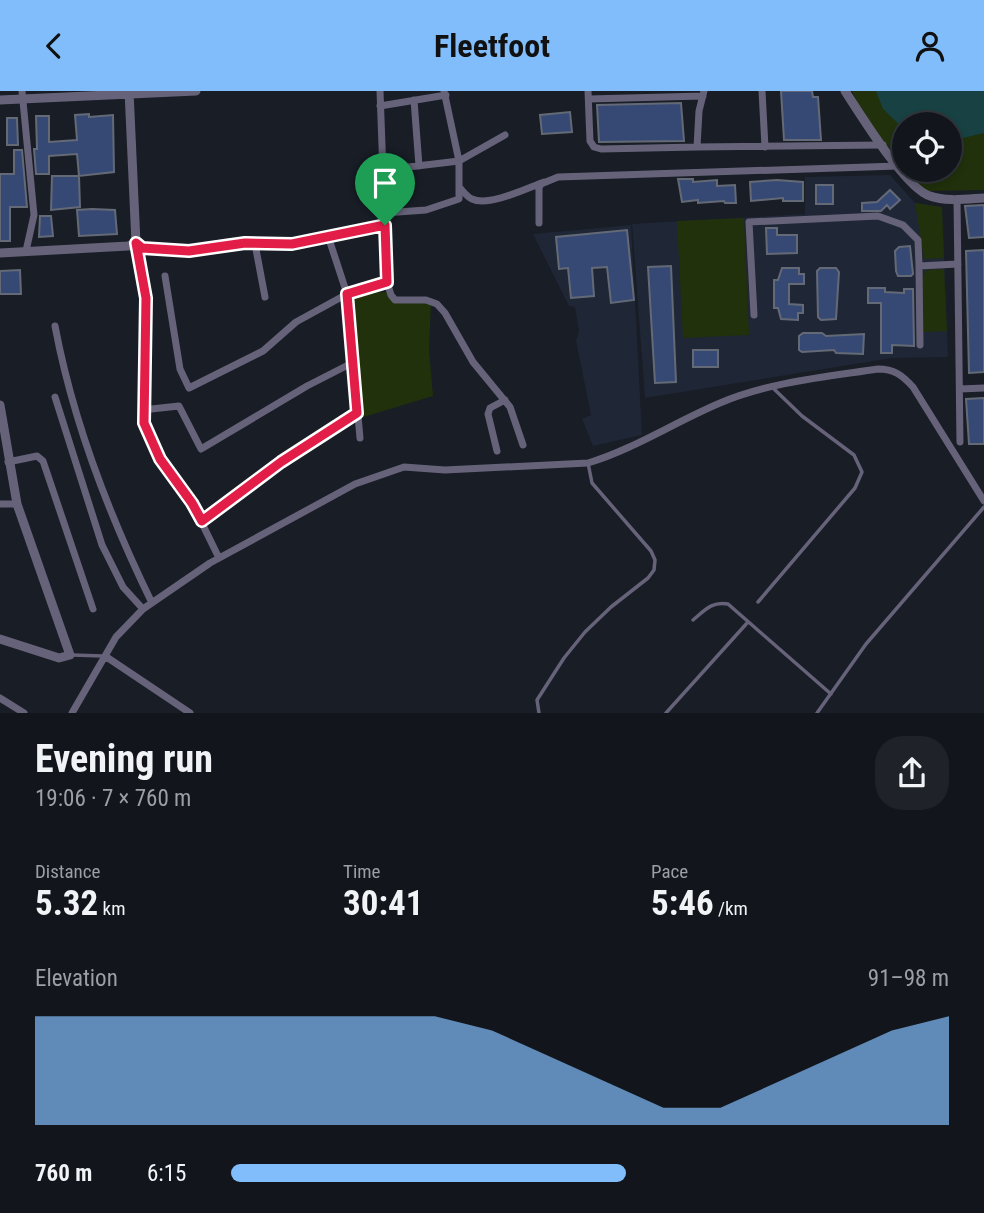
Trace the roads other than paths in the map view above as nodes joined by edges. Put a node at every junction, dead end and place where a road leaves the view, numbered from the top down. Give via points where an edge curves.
1 (194, 91) edge
2 (380, 91) edge
3 (762, 91) edge
4 (845, 91) edge
5 (169, 92) edge
6 (129, 93) edge
7 (445, 93) edge
8 (50, 94) edge
9 (78, 94) edge
10 (103, 94) edge
11 (703, 94) edge
12 (22, 95) edge
13 (588, 95) edge
14 (0, 100) edge
15 (414, 100) junction
16 (380, 106) junction
17 (505, 135) dead end
18 (883, 145) junction
19 (697, 147) junction
20 (765, 147) junction
21 (892, 158) edge
22 (459, 161) junction
23 (419, 166) junction
24 (892, 166) edge
25 (383, 170) junction
26 (548, 181) junction
27 (912, 182) edge
28 (459, 187) junction
29 (984, 198) edge
30 (957, 199) junction
31 (384, 213) junction
32 (539, 223) dead end
33 (385, 225) junction
34 (328, 236) junction
35 (136, 243) junction
36 (255, 244) junction
37 (26, 251) junction
38 (0, 253) edge
39 (958, 264) junction
40 (919, 266) junction
41 (165, 276) dead end
42 (387, 282) junction
43 (347, 294) junction
44 (265, 297) dead end
45 (754, 315) dead end
46 (55, 326) dead end
47 (920, 345) dead end
48 (352, 363) junction
49 (772, 386) junction
50 (960, 389) junction
51 (984, 389) edge
52 (55, 397) dead end
53 (505, 400) junction
54 (0, 405) edge
55 (142, 410) junction
56 (357, 413) junction
57 (360, 438) dead end
58 (960, 442) dead end
59 (523, 445) dead end
60 (497, 451) dead end
61 (8, 462) junction
62 (588, 463) junction
63 (984, 501) edge
64 (0, 503) edge
65 (17, 504) junction
66 (984, 507) edge
67 (202, 521) junction
68 (219, 558) junction
69 (758, 602) dead end
70 (152, 603) junction
71 (93, 609) dead end
72 (144, 609) junction
73 (693, 620) dead end
74 (748, 622) junction
75 (0, 639) edge
76 (70, 652) junction
77 (105, 656) junction
78 (831, 694) junction
79 (0, 698) edge
80 (24, 712) edge
81 (72, 712) edge
82 (190, 712) edge
83 (539, 712) edge
84 (667, 712) edge
85 (817, 712) edge

1 - 5 street
2 - 16 street
3 - 20 street
4 - 18 street
5 - 6 street
6 - 10 street
6 - 35 street
7 - 15 street
7 - 22 street
8 - 9 street
8 - 12 street
9 - 10 street
11 - 13 street
11 - 19 street
12 - 14 street
12 - 37 street via 34,215
13 - 19 street via 594,147
15 - 16 street
15 - 23 street
16 - 25 street
17 - 22 street
18 - 20 street
18 - 21 street
19 - 20 street
22 - 23 street
22 - 28 street
23 - 25 street
24 - 26 street via 558,177
25 - 31 street
26 - 28 street via 480,201
26 - 32 street via 538,192
27 - 30 street via 922,193
28 - 31 street via 456,202
29 - 30 street
30 - 39 street
31 - 33 street
33 - 34 street
33 - 42 street
34 - 36 street via 292,244
34 - 43 street
35 - 36 street via 142,248 189,251
35 - 37 street
35 - 55 street via 146,298
36 - 44 street
37 - 38 street
39 - 40 street
39 - 50 street
40 - 45 street via 918,240 903,225 878,216 749,222
40 - 47 street
41 - 43 street via 180,369 189,388 263,351 296,322
42 - 43 street
42 - 53 street via 396,300 437,304 473,362
43 - 48 street
46 - 70 street via 76,414 127,552
48 - 55 street via 201,449 179,406
48 - 56 street
49 - 62 street via 721,403
49 - 63 street via 878,369 904,376
49 - 69 lane via 853,455 862,472 855,488
50 - 51 street
50 - 58 street
52 - 72 street via 102,545 123,587
53 - 59 street
53 - 60 street via 488,414
54 - 61 street
55 - 67 street via 156,452
56 - 57 street
56 - 67 street
61 - 65 street
61 - 71 street via 37,456 43,461
62 - 68 street via 392,470 355,484
62 - 83 lane via 592,483 651,551 654,570 584,632 537,700
64 - 65 street
65 - 76 street
66 - 78 lane via 888,617
67 - 68 street
68 - 70 street
70 - 72 street
72 - 77 street via 121,631
73 - 74 lane via 718,602 728,604
74 - 78 lane
74 - 84 lane
75 - 76 street via 59,659
76 - 77 lane
77 - 81 street
77 - 82 street
78 - 85 lane
79 - 80 street

